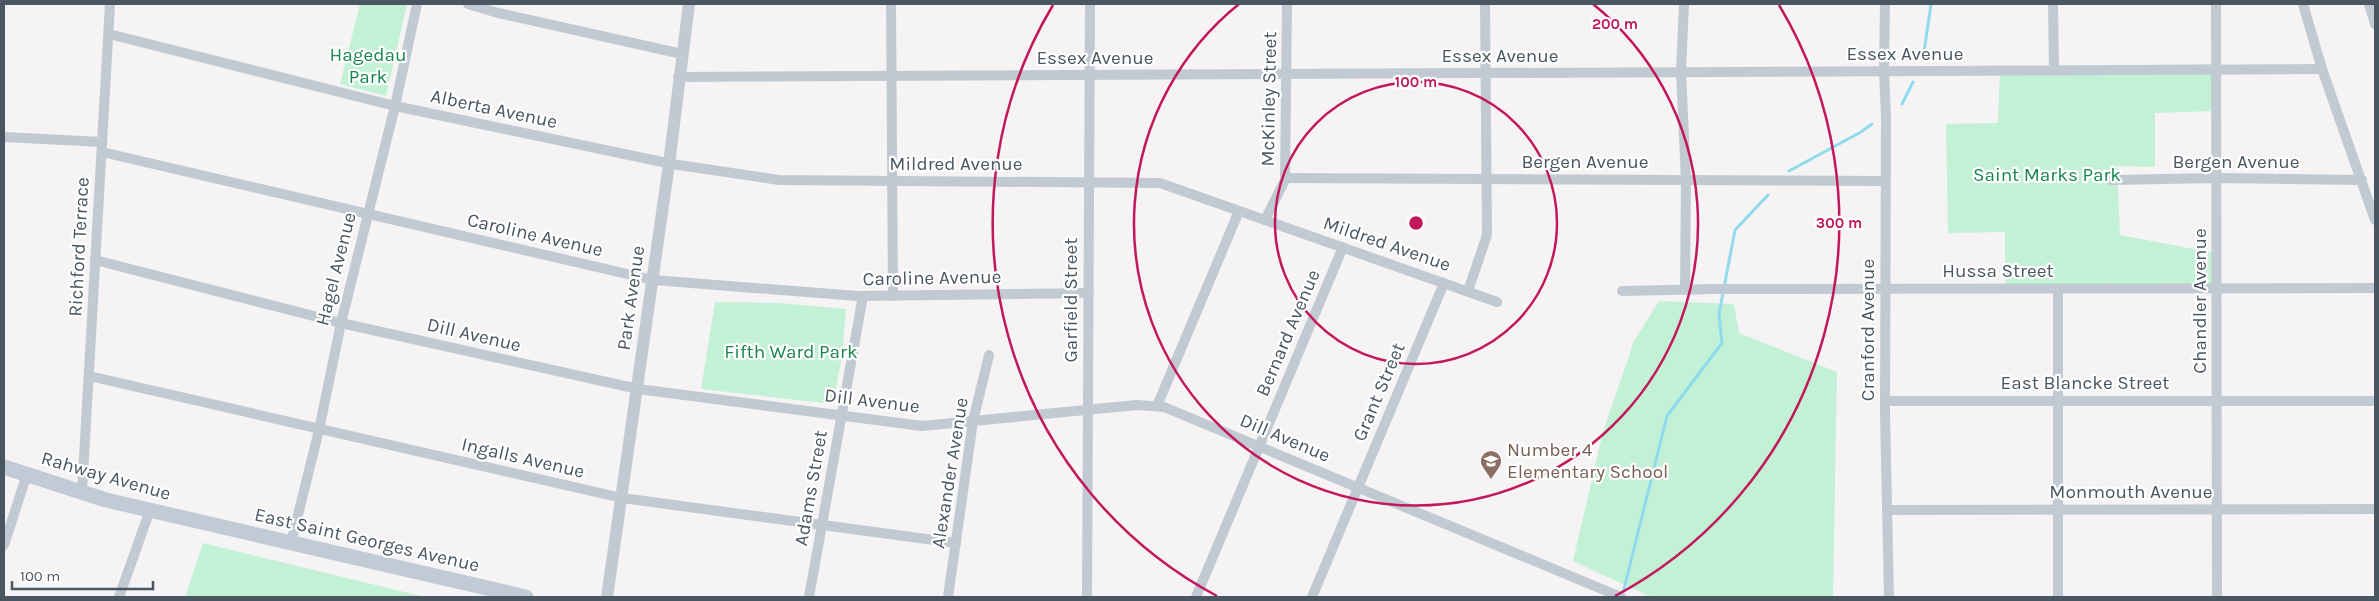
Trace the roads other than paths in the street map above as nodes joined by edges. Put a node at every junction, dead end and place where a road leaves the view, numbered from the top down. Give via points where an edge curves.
1 (110, 4) edge
2 (417, 4) edge
3 (468, 4) edge
4 (689, 4) edge
5 (891, 4) edge
6 (1090, 4) edge
7 (1287, 4) edge
8 (1484, 4) edge
9 (1684, 4) edge
10 (1886, 4) edge
11 (2053, 4) edge
12 (2216, 4) edge
13 (2303, 4) edge
14 (2369, 4) edge
15 (2375, 24) edge
16 (109, 34) junction
17 (682, 54) junction
18 (2322, 69) junction
19 (2054, 70) junction
20 (2216, 70) junction
21 (1884, 71) junction
22 (1681, 72) junction
23 (1484, 73) junction
24 (1288, 74) junction
25 (1090, 75) junction
26 (891, 76) junction
27 (678, 77) junction
28 (395, 106) junction
29 (4, 137) edge
30 (102, 147) junction
31 (669, 164) junction
32 (1285, 178) junction
33 (2217, 178) junction
34 (1487, 179) junction
35 (1686, 180) junction
36 (2111, 180) dead end
37 (2362, 180) junction
38 (893, 181) junction
39 (1089, 182) junction
40 (1886, 182) junction
41 (1239, 211) junction
42 (368, 214) junction
43 (1265, 220) junction
44 (2375, 220) edge
45 (1343, 247) junction
46 (96, 260) junction
47 (653, 280) junction
48 (1444, 283) junction
49 (2058, 288) junction
50 (2217, 288) junction
51 (2375, 288) edge
52 (1885, 289) junction
53 (1685, 290) junction
54 (1468, 291) junction
55 (1622, 291) dead end
56 (1089, 293) junction
57 (862, 296) junction
58 (893, 296) junction
59 (1497, 302) dead end
60 (341, 323) junction
61 (989, 355) dead end
62 (89, 376) junction
63 (638, 389) junction
64 (1885, 401) junction
65 (2058, 401) junction
66 (2217, 401) junction
67 (2375, 401) edge
68 (1157, 406) junction
69 (1088, 410) junction
70 (841, 415) junction
71 (974, 421) junction
72 (319, 430) junction
73 (1260, 446) junction
74 (4, 467) edge
75 (26, 474) junction
76 (1358, 487) junction
77 (82, 492) junction
78 (622, 498) junction
79 (2058, 509) junction
80 (2217, 509) junction
81 (2375, 509) edge
82 (150, 510) junction
83 (1887, 510) junction
84 (199, 522) joint
85 (822, 525) junction
86 (291, 543) junction
87 (956, 544) junction
88 (4, 545) edge
89 (120, 597) edge
90 (526, 597) edge
91 (607, 597) edge
92 (809, 597) edge
93 (948, 597) edge
94 (1087, 597) edge
95 (1196, 597) edge
96 (1312, 597) edge
97 (1621, 597) edge
98 (1889, 597) edge
99 (2058, 597) edge
100 (2217, 597) edge

1 - 16 street, Richford Terrace
2 - 28 street, Hagel Avenue
3 - 17 street
4 - 17 street, Park Avenue
5 - 26 street
6 - 25 street, Garfield Street
7 - 24 street, McKinley Street
8 - 23 street
9 - 22 street
10 - 21 street, Cranford Avenue
11 - 19 street
12 - 20 street, Chandler Avenue
13 - 18 street
14 - 15 street
16 - 28 street, Alberta Avenue
16 - 30 street, Richford Terrace
17 - 27 street, Park Avenue
18 - 20 street, Essex Avenue
18 - 37 street
19 - 20 street, Essex Avenue
19 - 21 street, Essex Avenue
20 - 33 street, Chandler Avenue
21 - 22 street, Essex Avenue
21 - 40 street, Cranford Avenue
22 - 23 street, Essex Avenue
22 - 35 street
23 - 24 street, Essex Avenue
23 - 34 street
24 - 25 street, Essex Avenue
24 - 32 street, McKinley Street
25 - 26 street, Essex Avenue
25 - 39 street, Garfield Street
26 - 27 street, Essex Avenue
26 - 38 street
27 - 31 street, Park Avenue
28 - 31 street, Alberta Avenue
28 - 42 street, Hagel Avenue
29 - 30 street, Caroline Avenue
30 - 42 street, Caroline Avenue
30 - 46 street, Richford Terrace
31 - 38 street, Mildred Avenue via 779,180
31 - 47 street, Park Avenue
32 - 34 street, Bergen Avenue
32 - 43 street, McKinley Street
33 - 36 street, Bergen Avenue
33 - 37 street, Bergen Avenue
33 - 50 street, Chandler Avenue
34 - 35 street, Bergen Avenue
34 - 54 street via 1488,235
35 - 40 street, Bergen Avenue
35 - 53 street
37 - 44 street
38 - 39 street, Mildred Avenue
38 - 58 street
39 - 41 street, Mildred Avenue via 1160,183
39 - 56 street, Garfield Street
40 - 52 street, Cranford Avenue
41 - 43 street, Mildred Avenue
41 - 68 street
42 - 47 street, Caroline Avenue
42 - 60 street, Hagel Avenue
43 - 45 street, Mildred Avenue
45 - 48 street, Mildred Avenue
45 - 73 street, Bernard Avenue
46 - 60 street, Dill Avenue
46 - 62 street, Richford Terrace
47 - 57 street, Caroline Avenue
47 - 63 street, Park Avenue
48 - 54 street, Mildred Avenue
48 - 76 street, Grant Street
49 - 50 street, Hussa Street
49 - 52 street, Hussa Street
49 - 65 street
50 - 51 street, Hussa Street
50 - 66 street, Chandler Avenue
52 - 53 street, Hussa Street
52 - 64 street, Cranford Avenue
53 - 55 street, Hussa Street
54 - 59 street, Mildred Avenue
56 - 58 street, Caroline Avenue
56 - 69 street, Garfield Street
57 - 58 street, Caroline Avenue
57 - 70 street, Adams Street
60 - 63 street, Dill Avenue
60 - 72 street, Hagel Avenue
61 - 71 street, Alexander Avenue
62 - 72 street, Ingalls Avenue
62 - 77 street, Richford Terrace
63 - 70 street, Dill Avenue
63 - 78 street, Park Avenue
64 - 65 street, East Blancke Street
64 - 83 street, Cranford Avenue
65 - 66 street, East Blancke Street
65 - 79 street
66 - 67 street, East Blancke Street
66 - 80 street, Chandler Avenue
68 - 69 street, Dill Avenue
68 - 73 street, Dill Avenue
69 - 71 street, Dill Avenue
69 - 94 street, Garfield Street
70 - 71 street, Dill Avenue via 922,426
70 - 85 street, Adams Street
71 - 87 street, Alexander Avenue
72 - 78 street, Ingalls Avenue
72 - 86 street, Hagel Avenue
73 - 76 street, Dill Avenue
73 - 95 street, Bernard Avenue
74 - 75 main road, Rahway Avenue
75 - 77 main road, Rahway Avenue
75 - 88 street
76 - 96 street, Grant Street
76 - 97 street, Dill Avenue
77 - 82 main road, Rahway Avenue
78 - 85 street, Ingalls Avenue
78 - 91 street, Park Avenue
79 - 80 street, Monmouth Avenue
79 - 83 street, Monmouth Avenue
79 - 99 street
80 - 81 street, Monmouth Avenue
80 - 100 street, Chandler Avenue
82 - 84 main road, Rahway Avenue
82 - 89 street
83 - 98 street, Cranford Avenue
84 - 86 main road, East Saint Georges Avenue
85 - 87 street, Ingalls Avenue
85 - 92 street, Adams Street
86 - 90 main road, East Saint Georges Avenue
87 - 93 street, Alexander Avenue

